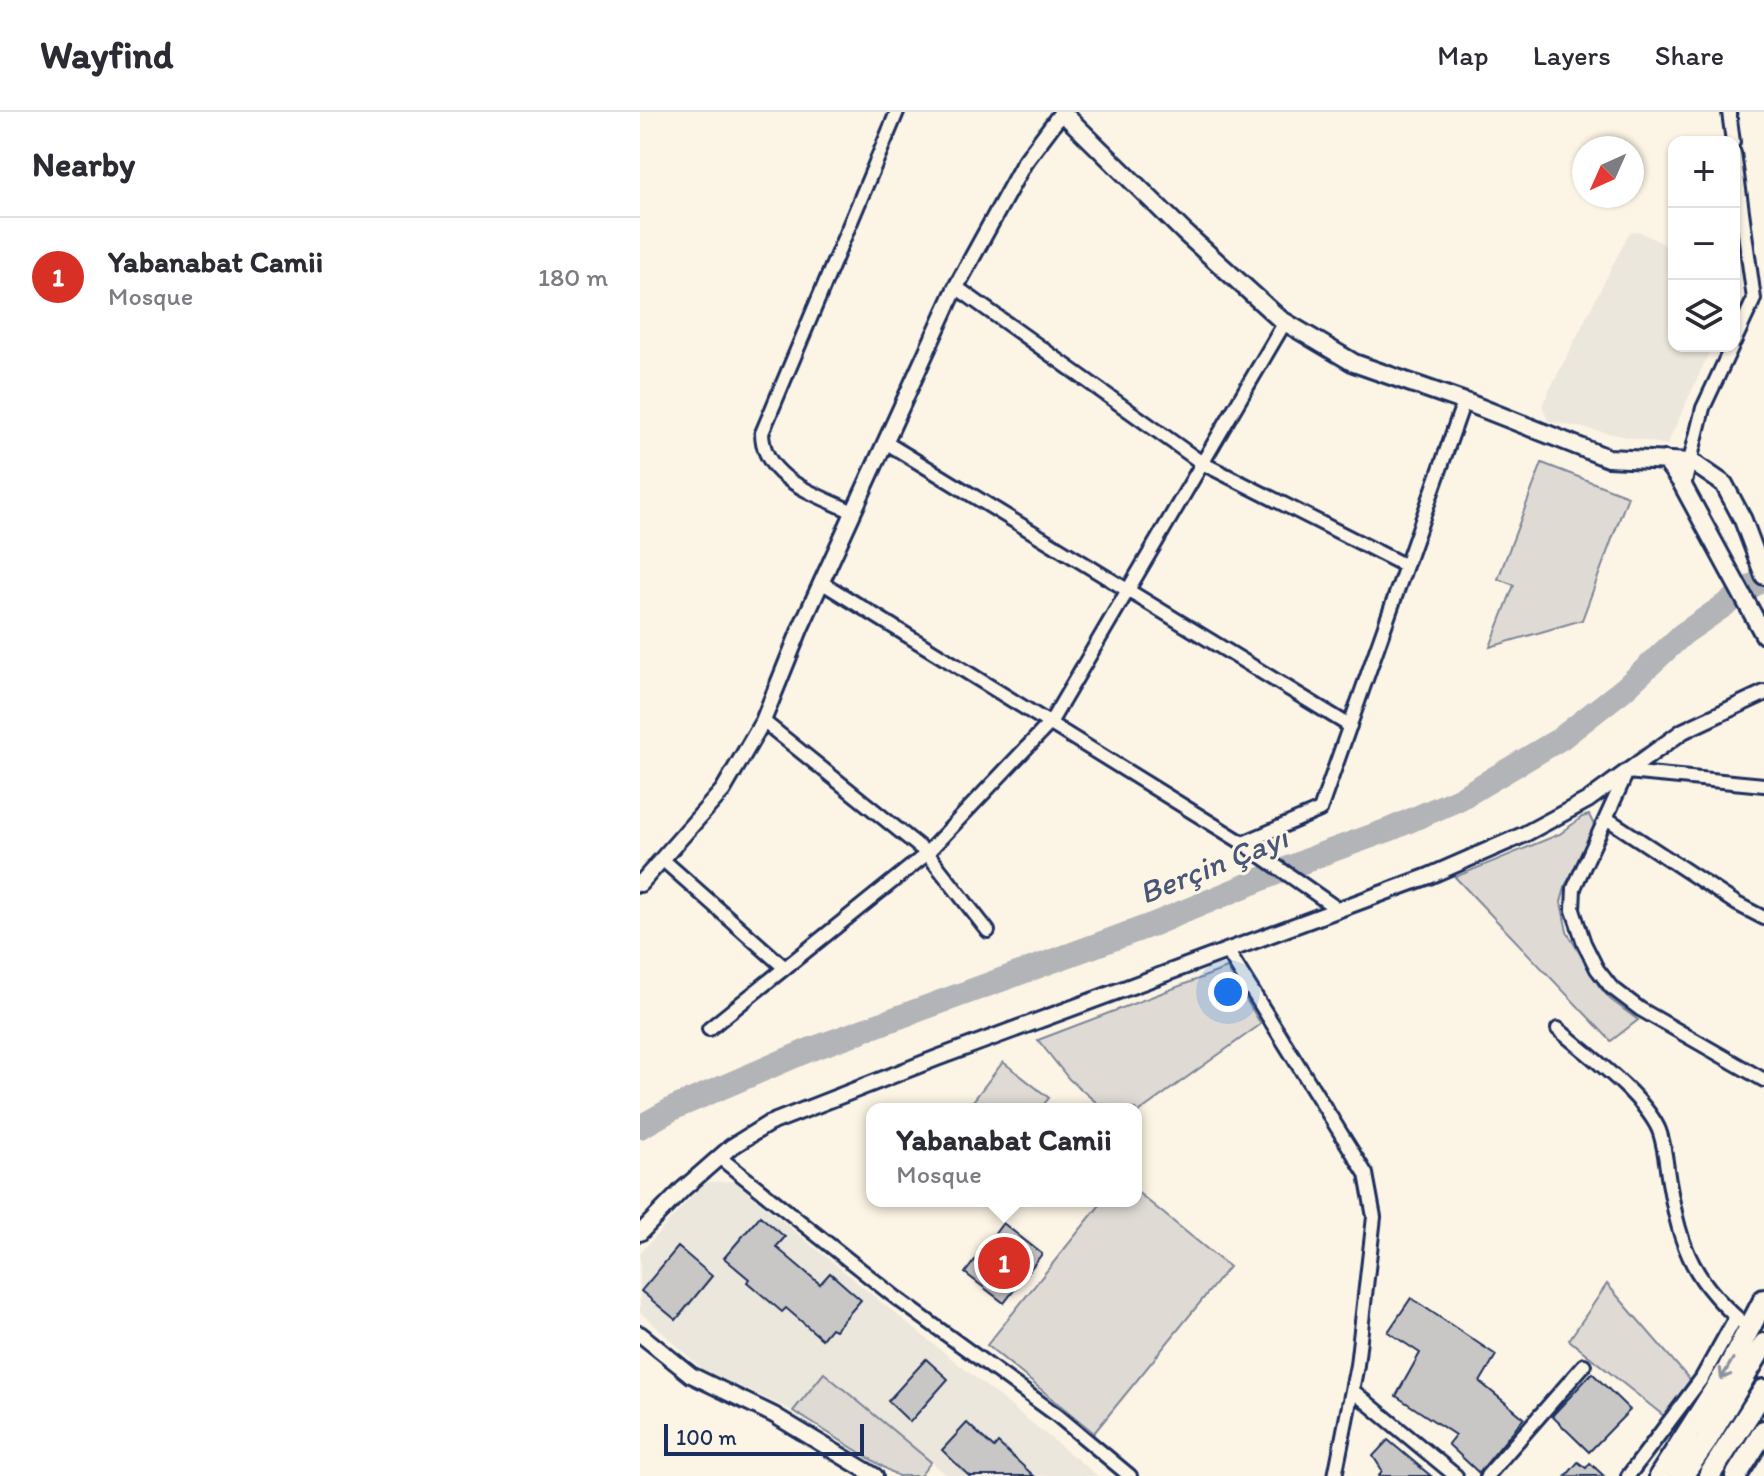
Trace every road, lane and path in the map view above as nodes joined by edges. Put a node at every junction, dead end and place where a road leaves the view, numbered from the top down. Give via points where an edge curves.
1 (897, 112) edge
2 (1062, 112) edge
3 (1729, 112) edge
4 (1732, 136) edge
5 (1740, 197) edge
6 (956, 287) junction
7 (1285, 322) junction
8 (1740, 329) edge
9 (1729, 352) edge
10 (1464, 401) junction
11 (885, 442) junction
12 (1665, 460) junction
13 (1692, 462) junction
14 (1202, 463) junction
15 (1684, 486) junction
16 (853, 512) junction
17 (1406, 566) junction
18 (1764, 576) edge
19 (821, 582) junction
20 (1128, 590) junction
21 (1764, 635) edge
22 (1764, 693) edge
23 (763, 721) junction
24 (1050, 723) junction
25 (1350, 726) junction
26 (1627, 772) junction
27 (1764, 785) edge
28 (1606, 818) junction
29 (1247, 845) junction
30 (927, 853) junction
31 (662, 859) junction
32 (640, 884) edge
33 (1336, 908) junction
34 (1764, 918) edge
35 (988, 931) dead end
36 (1228, 952) junction
37 (785, 968) junction
38 (709, 1029) dead end
39 (1558, 1029) dead end
40 (1764, 1080) edge
41 (719, 1157) junction
42 (640, 1233) edge
43 (1764, 1300) edge
44 (1742, 1323) junction
45 (640, 1334) edge
46 (1764, 1344) edge
47 (1584, 1365) dead end
48 (1764, 1390) edge
49 (1353, 1391) junction
50 (1764, 1431) edge
51 (875, 1476) edge
52 (1130, 1476) edge
53 (1335, 1476) edge
54 (1456, 1476) edge
55 (1487, 1476) edge
56 (1628, 1476) edge
57 (1660, 1476) edge
58 (1682, 1476) edge
59 (1709, 1476) edge
60 (1736, 1476) edge

1 - 16 street via 762,433 764,451 779,473
2 - 6 street via 1024,163
2 - 7 main road
3 - 4 street
5 - 8 street via 1754,299
6 - 11 street
6 - 14 street
7 - 10 main road via 1354,363
7 - 14 street
9 - 13 street via 1703,408
10 - 12 main road via 1608,458
10 - 17 street
11 - 16 street
11 - 20 street
12 - 13 main road
12 - 15 main road
13 - 15 street
13 - 18 main road via 1724,484
14 - 17 street
14 - 20 street
15 - 21 main road
16 - 19 street
17 - 25 street
19 - 23 street
19 - 24 street
20 - 24 street
20 - 25 street
22 - 26 street via 1683,731
23 - 30 street
23 - 31 street via 723,790
24 - 29 street
24 - 30 street
25 - 29 street via 1320,810
26 - 27 street
26 - 28 street
26 - 33 street via 1523,835 1429,876
28 - 34 street
28 - 40 street via 1574,888 1573,910 1597,969 1640,1009
29 - 33 street
30 - 35 street
30 - 37 street
31 - 32 street
31 - 37 street
33 - 36 street
36 - 41 street via 768,1124
36 - 49 street via 1366,1174 1374,1217
37 - 38 street
39 - 44 street via 1650,1114 1660,1132 1677,1230 1712,1294
41 - 42 street
41 - 52 street
43 - 44 highway
44 - 56 street
44 -> 57 highway via 1727,1371
45 - 51 street via 691,1375 774,1415
46 - 58 highway
47 - 55 street
48 - 59 highway
49 - 53 street
49 - 54 street
50 - 60 highway

